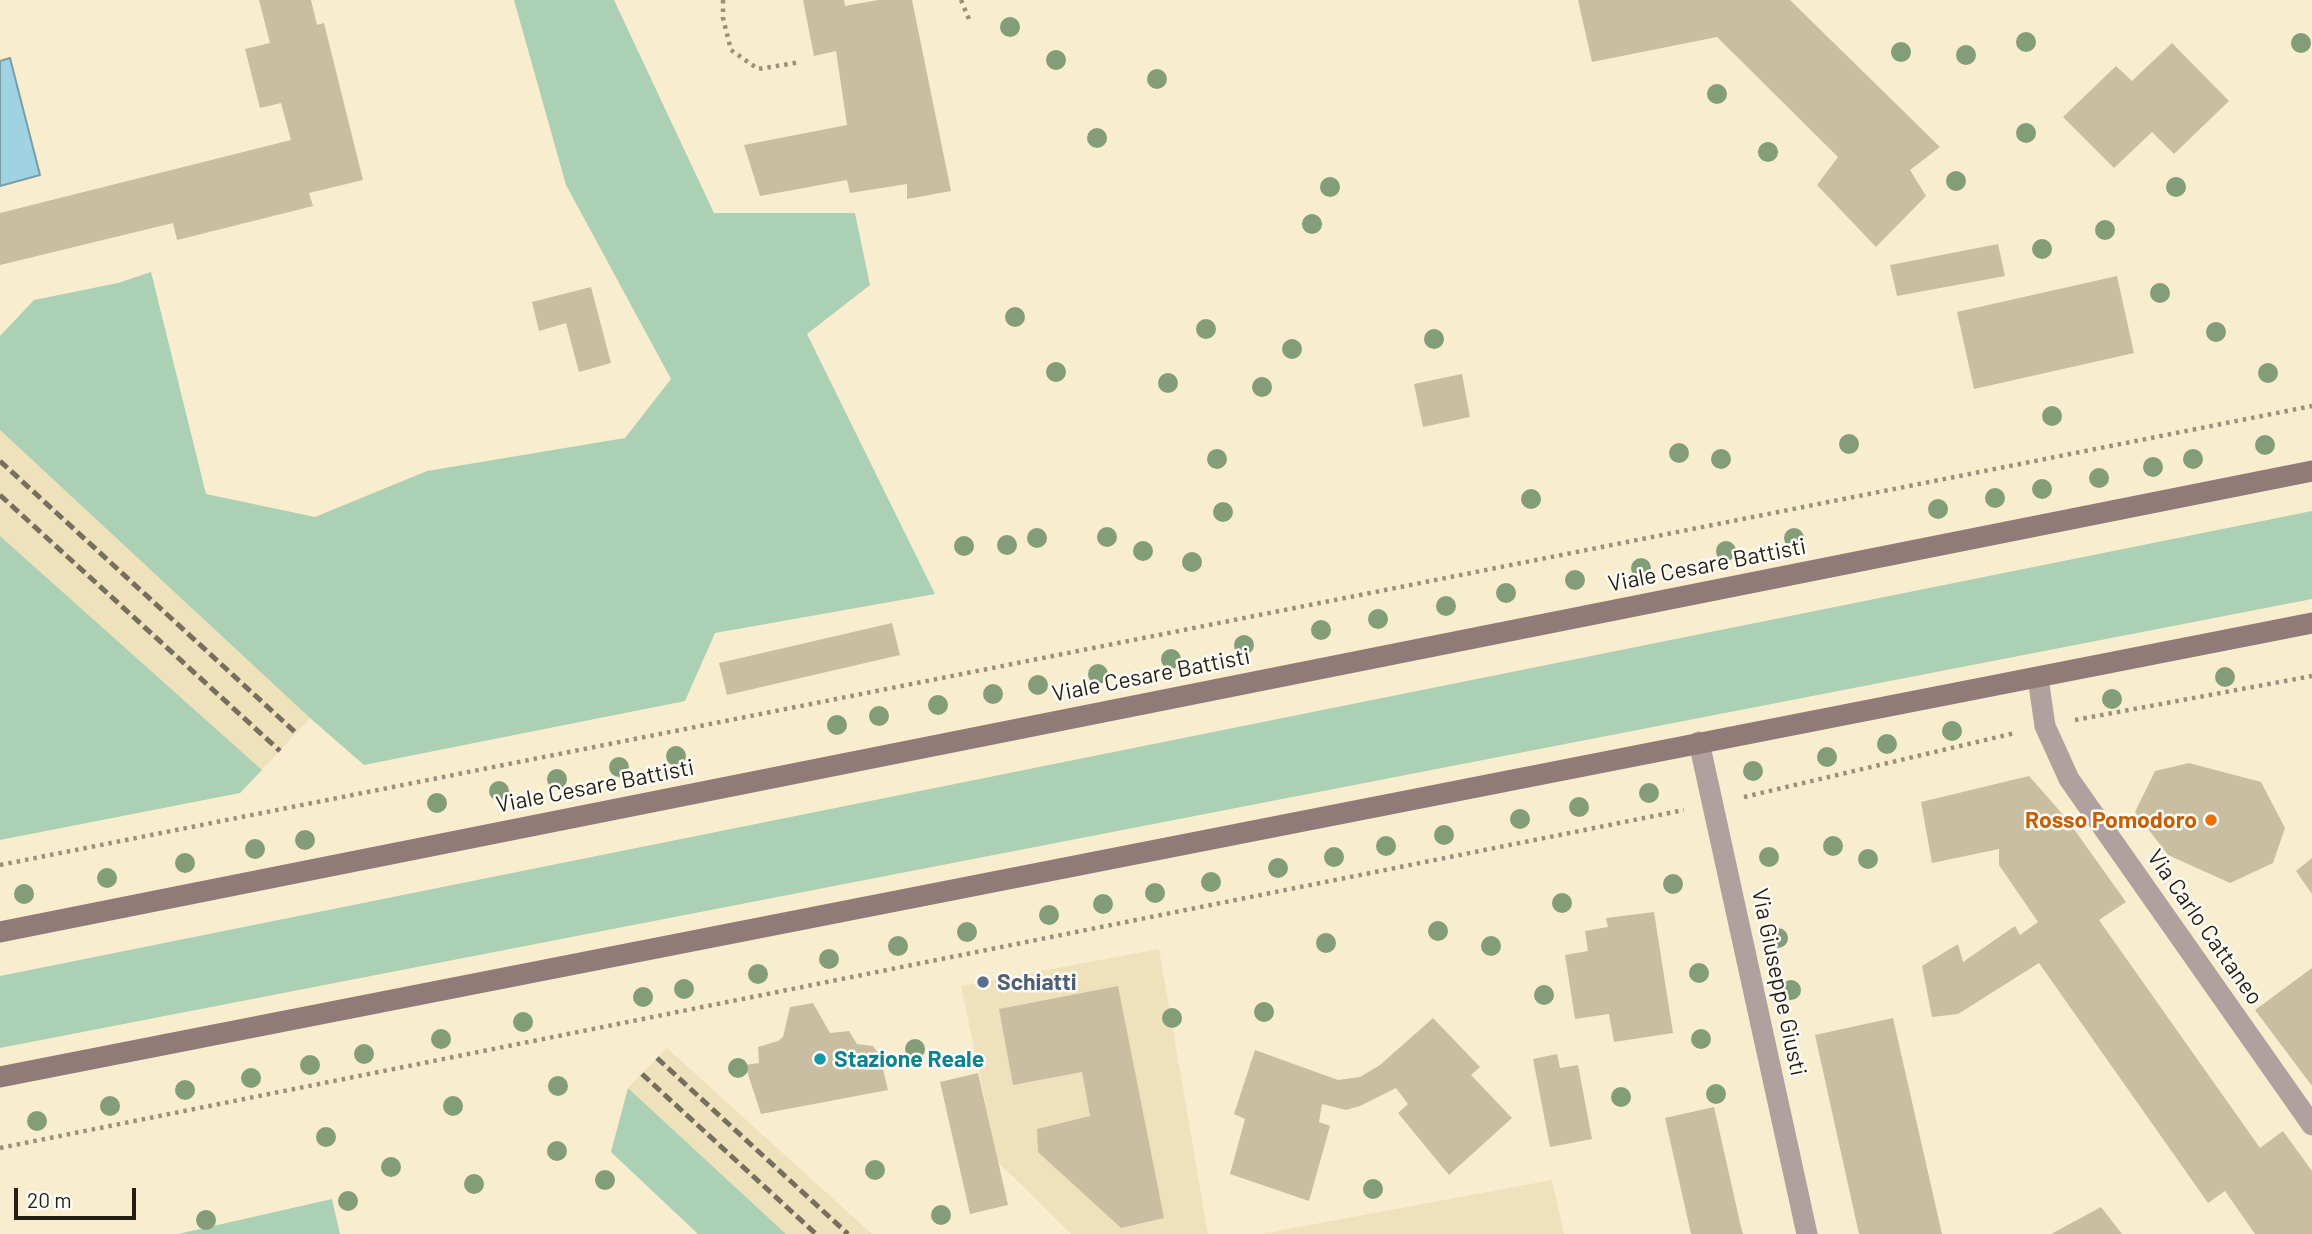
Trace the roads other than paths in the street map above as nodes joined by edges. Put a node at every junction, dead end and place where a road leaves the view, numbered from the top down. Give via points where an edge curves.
1 (2312, 471) edge
2 (2312, 623) edge
3 (2038, 678) junction
4 (1699, 742) junction
5 (0, 932) edge
6 (0, 1077) edge
7 (2312, 1125) edge
8 (1807, 1234) edge

1 - 5 main road, Viale Cesare Battisti
2 - 3 main road
3 - 4 main road
3 - 7 street, Via Carlo Cattaneo via 2045,726 2068,779
4 - 6 main road
4 - 8 street, Via Giuseppe Giusti

